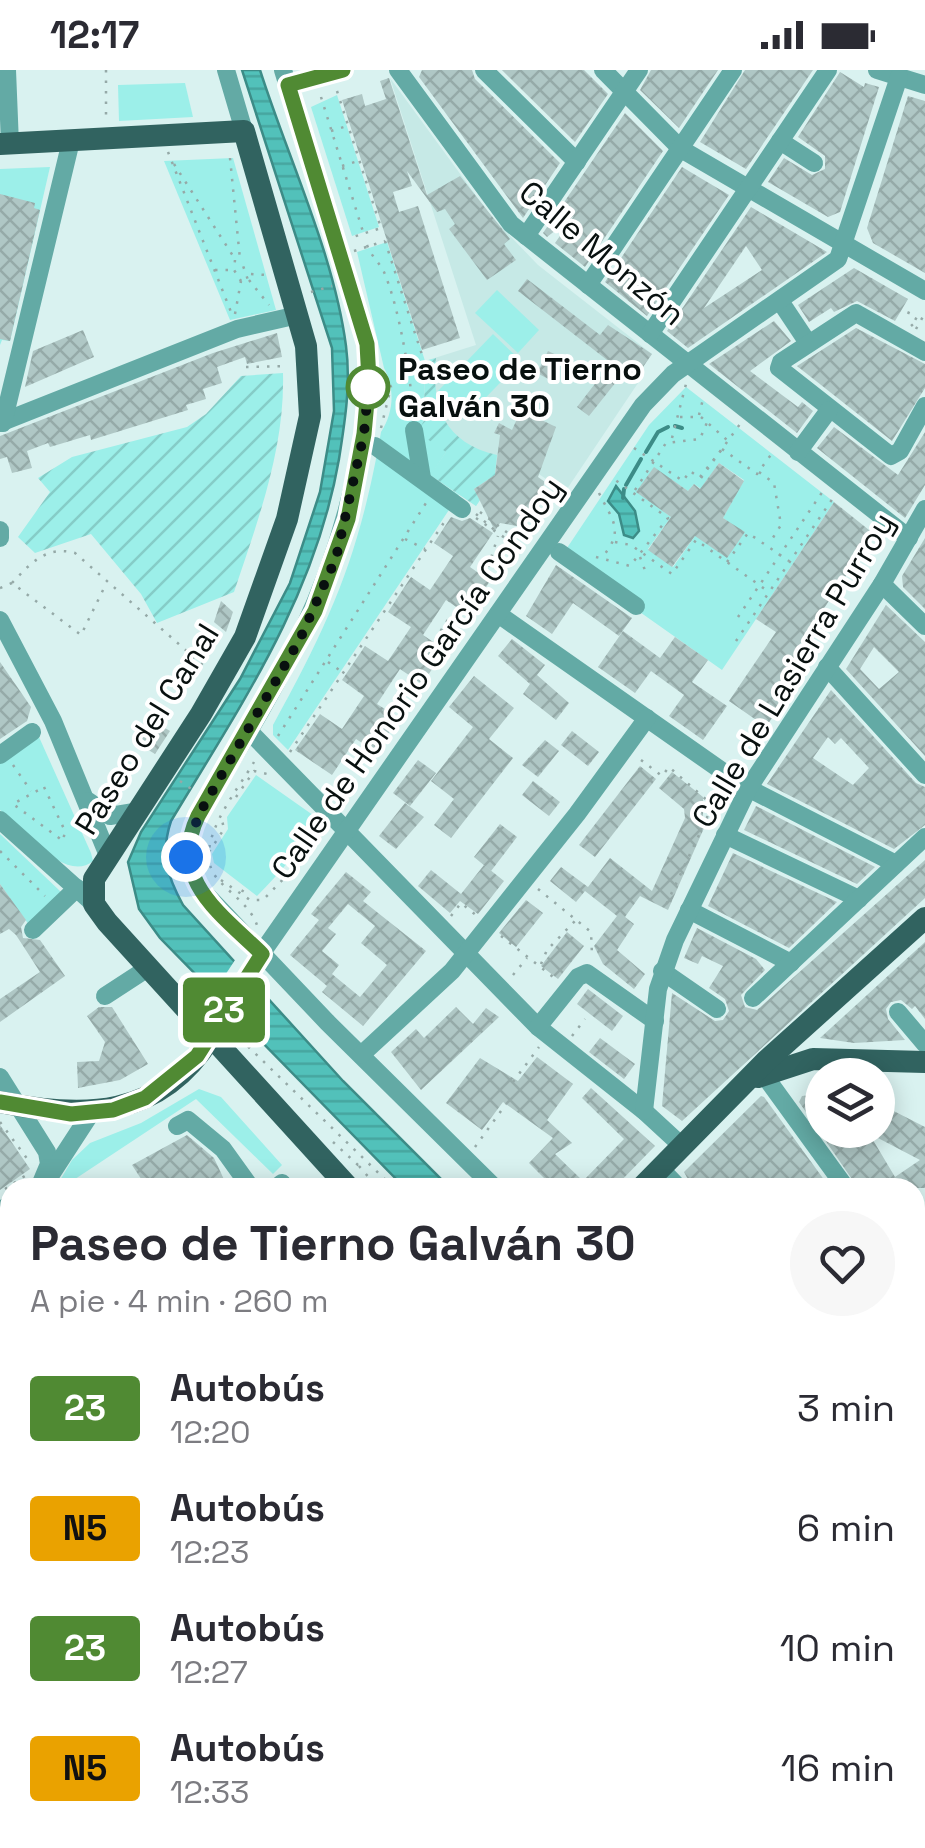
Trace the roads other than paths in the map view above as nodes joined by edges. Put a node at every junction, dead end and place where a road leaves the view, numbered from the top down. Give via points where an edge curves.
1 (7, 70) edge
2 (226, 70) edge
3 (342, 70) edge
4 (398, 70) edge
5 (484, 70) edge
6 (602, 70) edge
7 (639, 70) edge
8 (733, 70) edge
9 (828, 70) edge
10 (878, 70) edge
11 (899, 77) junction
12 (286, 78) edge
13 (925, 85) edge
14 (624, 92) junction
15 (244, 132) junction
16 (71, 141) junction
17 (780, 141) junction
18 (5, 144) edge
19 (681, 150) junction
20 (577, 162) junction
21 (814, 163) dead end
22 (749, 190) junction
23 (526, 236) junction
24 (846, 246) junction
25 (588, 285) junction
26 (920, 295) edge
27 (780, 301) junction
28 (298, 315) junction
29 (650, 334) junction
30 (808, 343) junction
31 (925, 352) edge
32 (687, 372) junction
33 (829, 410) junction
34 (924, 413) edge
35 (1, 423) edge
36 (414, 430) road end
37 (376, 440) road end
38 (798, 452) junction
39 (430, 486) junction
40 (463, 507) road end
41 (925, 509) edge
42 (910, 538) junction
43 (559, 552) dead end
44 (882, 584) junction
45 (636, 606) dead end
46 (498, 614) junction
47 (0, 620) edge
48 (925, 626) edge
49 (827, 667) junction
50 (647, 718) junction
51 (249, 731) junction
52 (32, 732) dead end
53 (4, 756) edge
54 (925, 775) edge
55 (748, 789) junction
56 (88, 801) junction
57 (134, 812) junction
58 (0, 820) edge
59 (348, 832) junction
60 (725, 835) junction
61 (925, 837) edge
62 (103, 861) junction
63 (896, 864) junction
64 (61, 872) junction
65 (86, 896) junction
66 (860, 898) junction
67 (683, 904) junction
68 (925, 918) edge
69 (33, 930) dead end
70 (464, 954) junction
71 (257, 961) junction
72 (791, 963) junction
73 (148, 968) junction
74 (662, 971) junction
75 (105, 996) dead end
76 (753, 998) dead end
77 (717, 1009) dead end
78 (898, 1012) dead end
79 (814, 1018) junction
80 (655, 1021) junction
81 (540, 1036) junction
82 (210, 1038) junction
83 (925, 1044) edge
84 (360, 1055) junction
85 (823, 1058) edge
86 (895, 1061) edge
87 (805, 1062) edge
88 (925, 1062) edge
89 (0, 1076) edge
90 (757, 1077) junction
91 (10, 1104) edge
92 (644, 1111) junction
93 (91, 1113) junction
94 (177, 1126) dead end
95 (682, 1146) junction
96 (660, 1168) junction
97 (353, 1176) edge
98 (38, 1178) edge
99 (38, 1178) edge
100 (243, 1178) edge
101 (320, 1178) edge
102 (485, 1178) edge
103 (650, 1178) edge
104 (670, 1178) edge
105 (838, 1178) edge

1 - 18 street
2 - 15 street, Paseo del Canal
3 - 12 street
4 - 23 street, Calle Monzón via 505,218
5 - 20 street
6 - 14 street
7 - 14 street
8 - 19 street
9 - 17 street
10 - 11 street
11 - 13 street
11 - 24 street
12 - 51 street via 367,344 369,380 336,558 315,611
14 - 19 street
14 - 20 street
15 - 16 main road
15 - 28 main road, Paseo del Canal
16 - 18 main road
16 - 35 street
17 - 21 street
17 - 22 street
19 - 22 street
19 - 25 street
20 - 23 street
22 - 24 street
22 - 29 street
23 - 25 street, Calle Monzón
24 - 26 street
24 - 27 street, Calle de Honorio García Condoy via 835,262
25 - 29 street, Calle Monzón
27 - 30 street
27 - 32 street, Calle de Honorio García Condoy
28 - 35 street via 237,328
28 - 57 main road, Paseo del Canal via 312,400 271,570 202,714
29 - 32 street, Calle Monzón
30 - 31 street via 856,313
30 - 33 street via 779,368
32 - 38 street, Calle Monzón
32 - 46 street, Calle de Honorio García Condoy via 643,405
33 - 34 street via 891,456
33 - 38 street
36 - 39 street
37 - 39 street
38 - 42 street, Calle Monzón
39 - 40 street
41 - 42 street, Calle de Lasierra Purroy
42 - 44 street, Calle de Lasierra Purroy
43 - 45 street
44 - 48 street
44 - 49 street, Calle de Lasierra Purroy
46 - 50 street
46 - 59 street, Calle de Honorio García Condoy
47 - 56 street
49 - 54 street
49 - 55 street, Calle de Lasierra Purroy
50 - 55 street
50 - 70 street
51 - 59 street
51 - 71 street via 198,816 186,857 197,884
52 - 53 street
55 - 60 street, Calle de Lasierra Purroy
55 - 63 street
56 - 57 street via 110,816
56 - 62 street
57 - 62 main road, Paseo del Canal
58 - 64 street
59 - 70 street
59 - 71 street, Calle de Honorio García Condoy
60 - 66 street
60 - 67 street, Calle de Lasierra Purroy
61 - 63 street
62 - 64 street
62 - 65 main road, Paseo del Canal
63 - 66 street
64 - 65 street
65 - 69 street via 58,906
65 - 73 main road
66 - 72 street
67 - 72 street
67 - 74 street, Calle de Lasierra Purroy
68 - 79 main road
70 - 81 street
70 - 84 street
71 - 82 street, Calle de Honorio García Condoy
71 - 84 street
72 - 76 street
73 - 75 street
73 - 82 main road
74 - 77 street
74 - 80 street, Calle de Lasierra Purroy
78 - 83 street
79 - 85 main road via 805,1040
79 - 90 main road
80 - 81 street via 592,973 583,974
80 - 92 street, Calle de Lasierra Purroy
81 - 92 street
82 - 93 main road via 161,1088 127,1106
82 - 97 main road
82 - 101 main road via 219,1061
84 - 102 street
86 - 88 main road
87 - 90 main road
89 - 91 street
90 - 95 main road
90 - 105 street
91 - 93 main road
91 - 99 street via 48,1152 48,1170
92 - 95 street
93 - 98 street
94 - 100 street via 188,1120 205,1130
95 - 96 main road
96 - 103 main road
96 - 104 street

